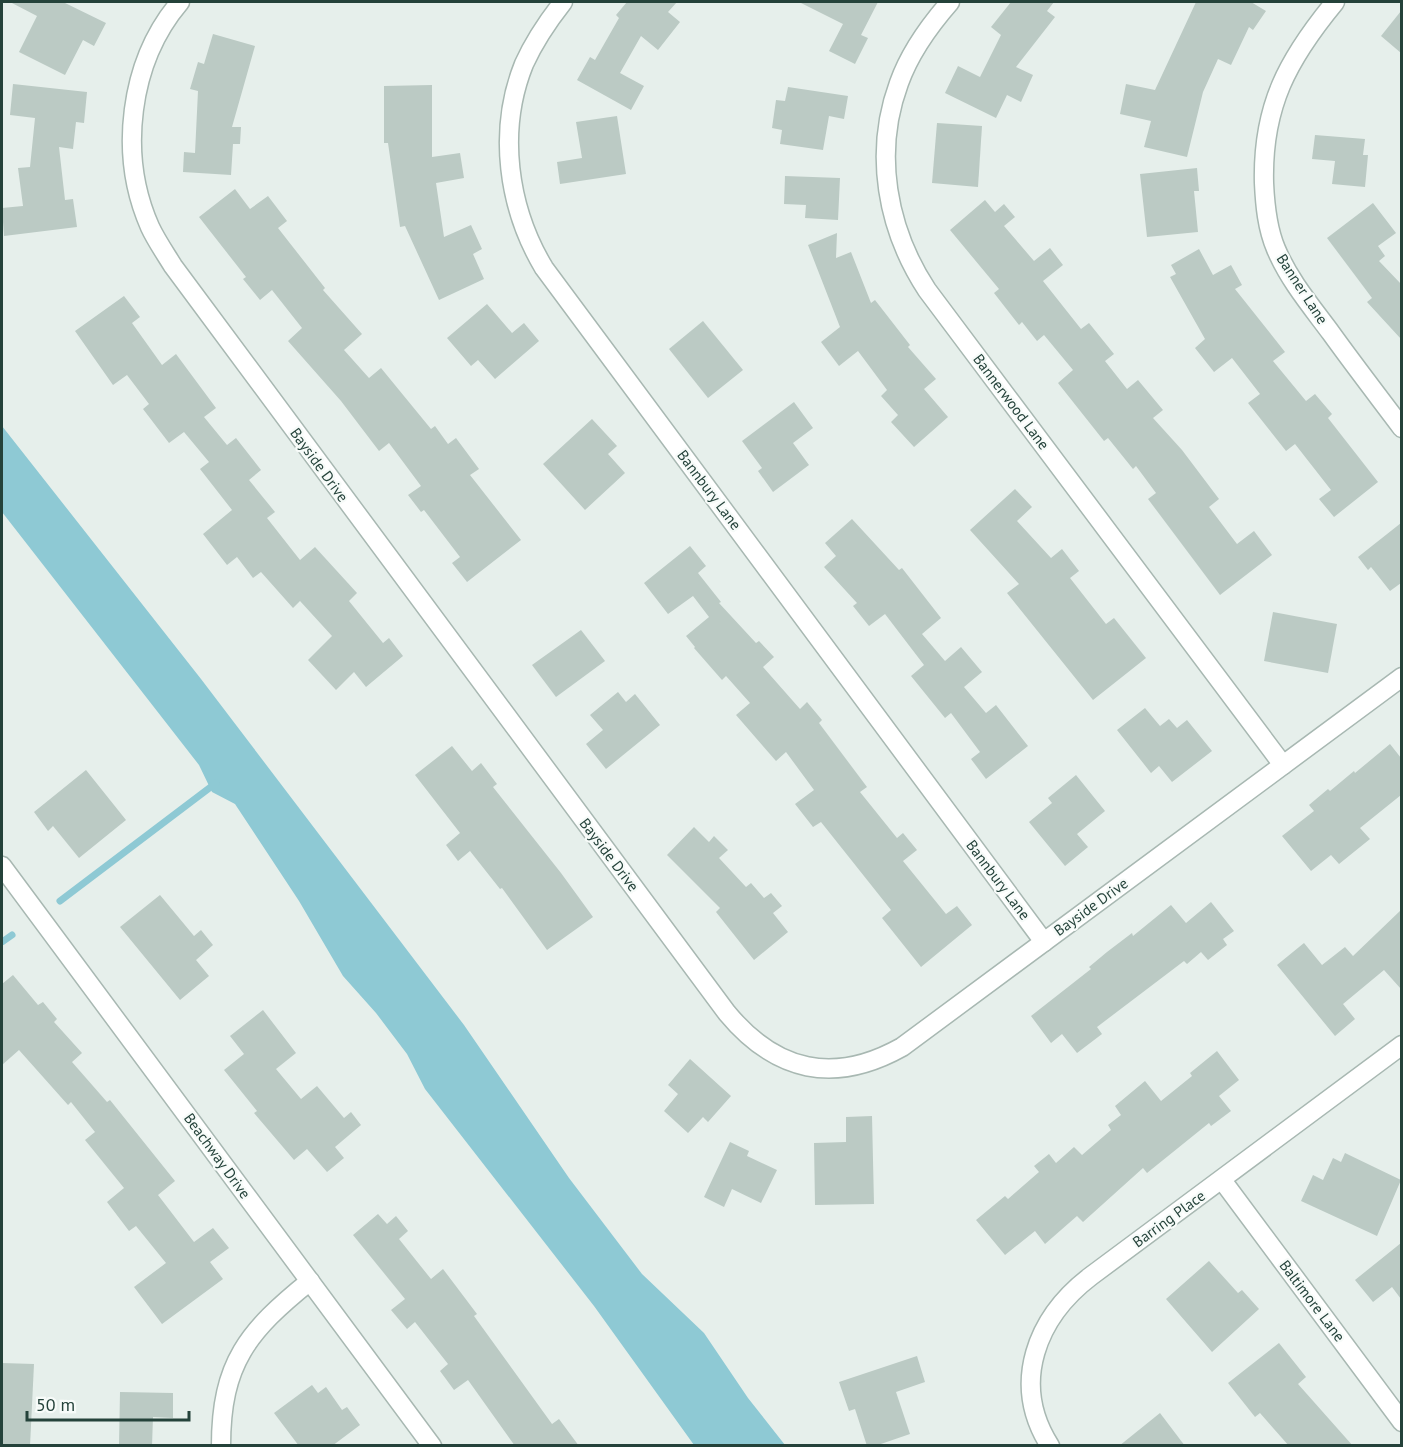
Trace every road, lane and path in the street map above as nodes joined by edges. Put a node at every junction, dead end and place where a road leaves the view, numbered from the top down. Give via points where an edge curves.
1 (180, 2) edge
2 (563, 2) edge
3 (950, 2) edge
4 (1335, 2) edge
5 (1401, 428) edge
6 (1401, 677) edge
7 (1283, 765) junction
8 (2, 866) edge
9 (1044, 942) junction
10 (1401, 1045) edge
11 (1222, 1180) junction
12 (310, 1281) junction
13 (1401, 1422) edge
14 (221, 1446) edge
15 (432, 1446) edge
16 (1050, 1446) edge

1 - 9 street, Bayside Drive via 146,60 134,112 135,178 150,227 194,295 738,1026 760,1047 788,1061 824,1068 860,1065 889,1055 915,1039
2 - 9 street, Bannbury Lane via 524,66 510,129 513,195 534,252
3 - 7 street, Bannerwood Lane via 911,56 889,116 888,189 901,244 927,290
4 - 5 street, Banner Lane via 1293,58 1273,105 1264,152 1266,213 1276,249 1294,282
6 - 7 street, Bayside Drive
7 - 9 street, Bayside Drive
8 - 12 street, Beachway Drive
10 - 11 street, Barring Place
11 - 13 street, Baltimore Lane
11 - 16 street, Barring Place via 1077,1286 1052,1315 1036,1347 1032,1374 1036,1416
12 - 14 street via 271,1313 240,1353 224,1401
12 - 15 street, Beachway Drive

